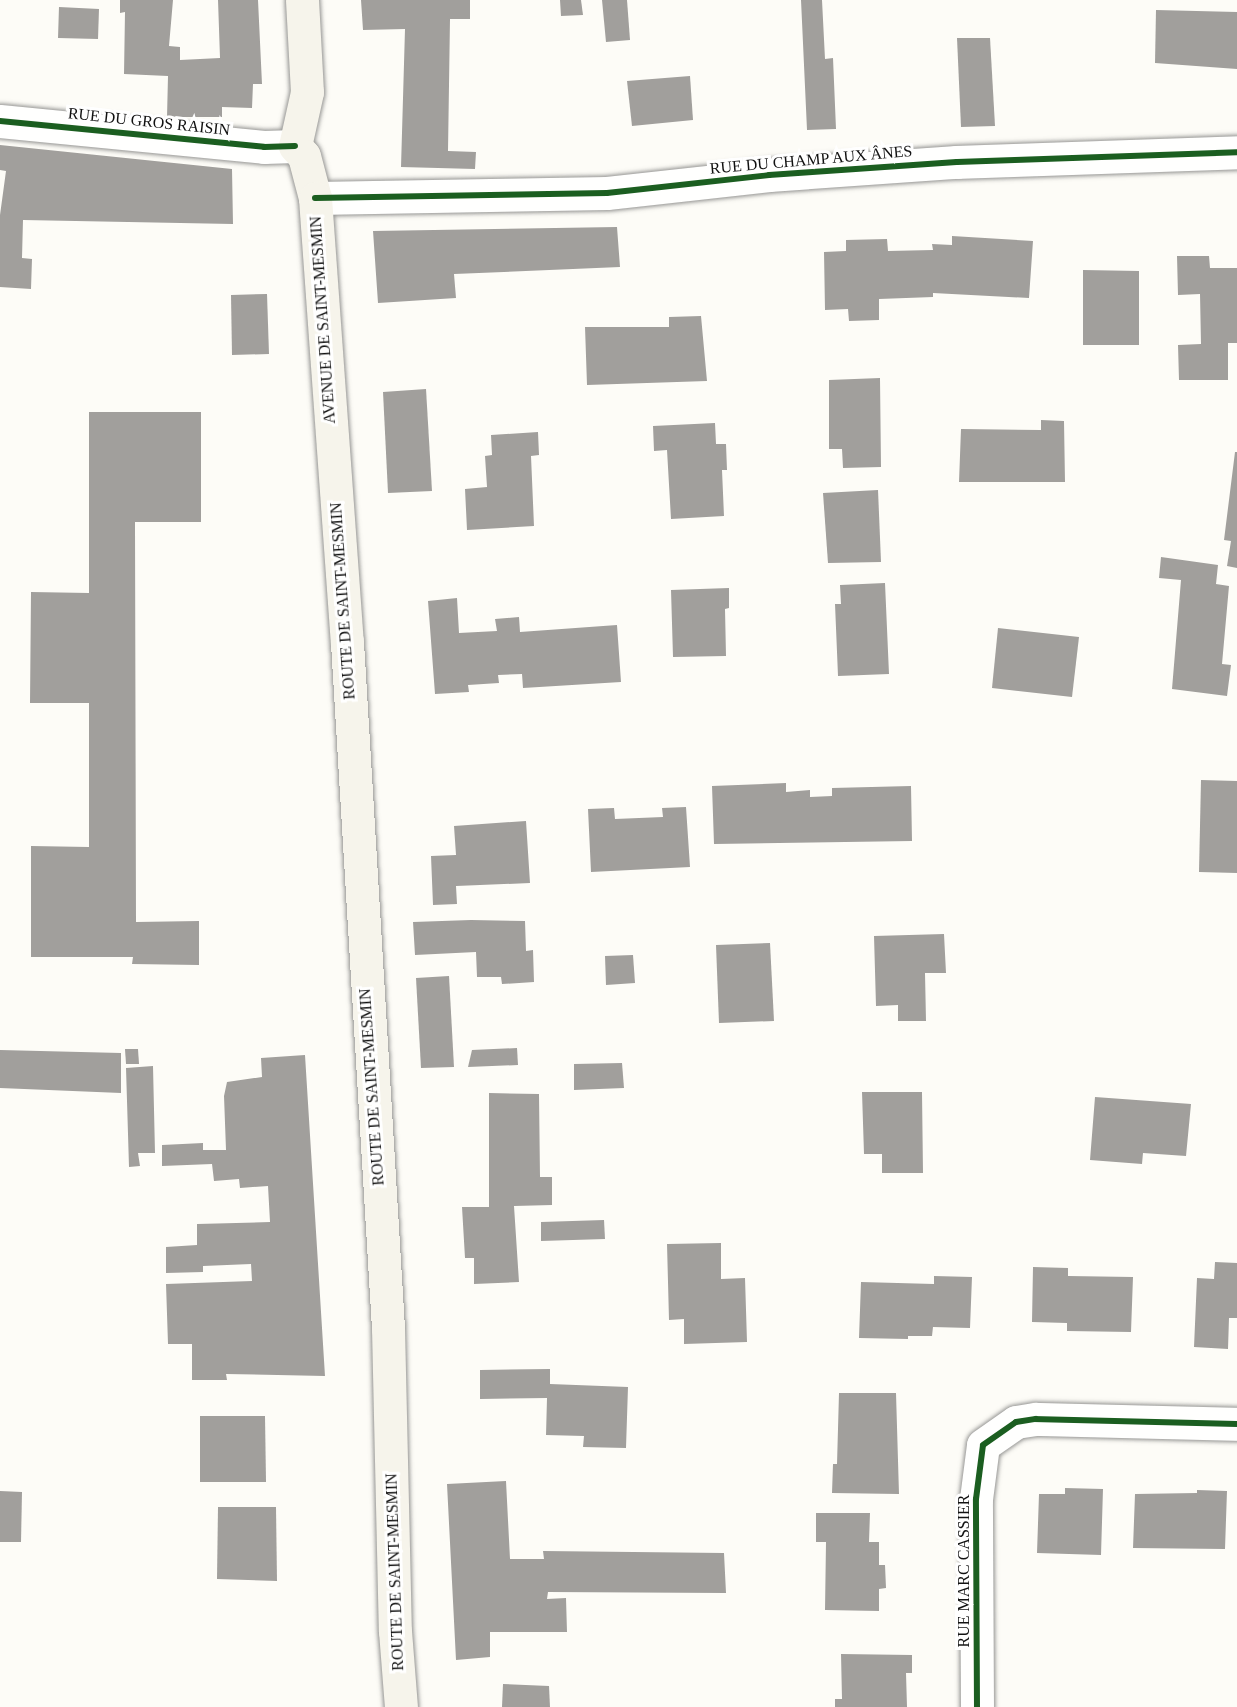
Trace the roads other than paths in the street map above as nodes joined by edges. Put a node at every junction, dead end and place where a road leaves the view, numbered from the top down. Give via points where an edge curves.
1 (302, 0) edge
2 (0, 121) edge
3 (295, 146) junction
4 (1237, 152) edge
5 (315, 198) junction
6 (333, 466) joint
7 (1237, 1424) edge
8 (401, 1707) edge
9 (977, 1707) edge

1 - 3 main road via 307,92
2 - 3 street, RUE DU GROS RAISIN via 264,147
3 - 5 main road, AVENUE DE SAINT-MESMIN via 304,156
4 - 5 street, RUE DU CHAMP AUX ÂNES via 957,162 769,175 607,193
5 - 6 main road, AVENUE DE SAINT-MESMIN
6 - 8 main road, ROUTE DE SAINT-MESMIN via 348,642 388,1328 395,1631
7 - 9 street, RUE MARC CASSIER via 1036,1419 1016,1422 983,1445 976,1499

